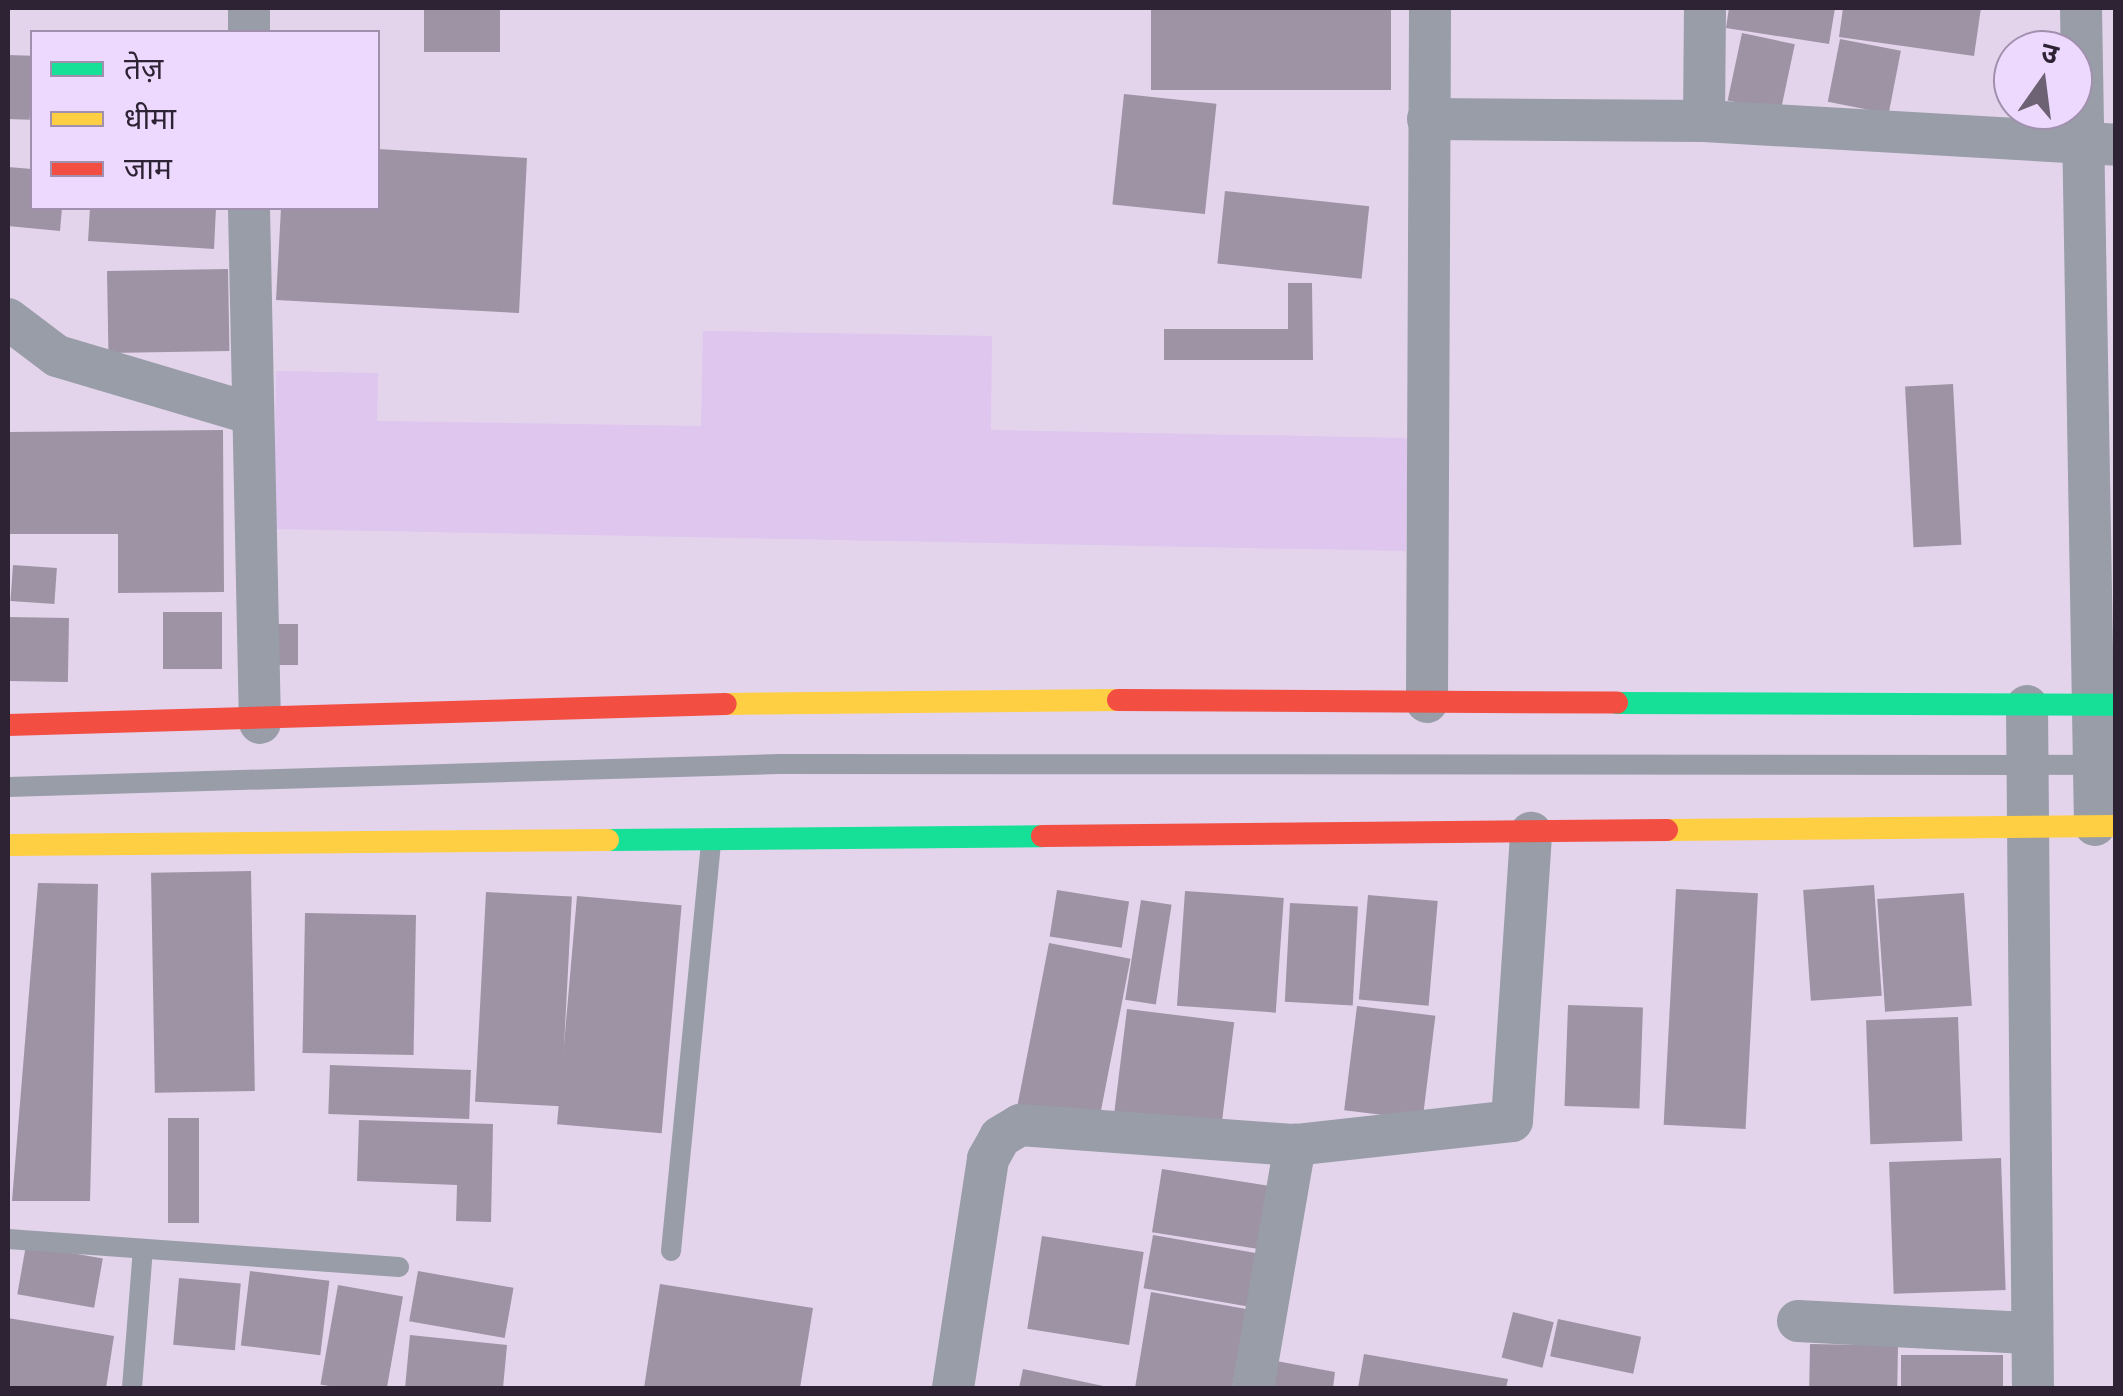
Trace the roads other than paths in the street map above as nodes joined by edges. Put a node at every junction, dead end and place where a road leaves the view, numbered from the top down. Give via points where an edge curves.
1 (1430, 8) edge
2 (1705, 8) edge
3 (2082, 8) edge
4 (1428, 118) junction
5 (1704, 121) junction
6 (2098, 144) edge
7 (249, 210) edge
8 (8, 319) edge
9 (248, 412) junction
10 (1427, 702) junction
11 (2106, 705) edge
12 (2027, 706) junction
13 (260, 723) junction
14 (8, 724) edge
15 (2028, 764) junction
16 (2106, 765) edge
17 (8, 787) edge
18 (2026, 825) junction
19 (2105, 825) edge
20 (711, 833) junction
21 (1530, 833) junction
22 (8, 844) edge
23 (1295, 1145) junction
24 (8, 1240) edge
25 (143, 1249) junction
26 (671, 1251) dead end
27 (399, 1267) dead end
28 (1798, 1321) dead end
29 (2027, 1333) junction
30 (132, 1388) edge
31 (953, 1388) edge
32 (1253, 1388) edge
33 (2033, 1388) edge

1 - 4 street
2 - 5 street
3 - 6 street
4 - 5 street
4 - 10 street
5 - 6 street
6 - 11 street
7 - 9 street
8 - 9 street via 57,356
9 - 13 street
10 - 12 main road
10 - 13 main road via 890,699
11 - 12 main road
11 - 16 street
12 - 15 street
13 - 14 main road
15 - 16 lane
15 - 17 lane via 799,764
15 - 18 street
16 - 19 street
18 - 19 main road
18 - 21 main road
18 - 29 street
20 - 21 main road
20 - 22 main road
20 - 26 lane
21 - 23 street via 1512,1121
23 - 31 street via 1020,1126 1000,1138 988,1159
23 - 32 street
24 - 25 lane
25 - 27 lane
25 - 30 lane
28 - 29 street
29 - 33 street

